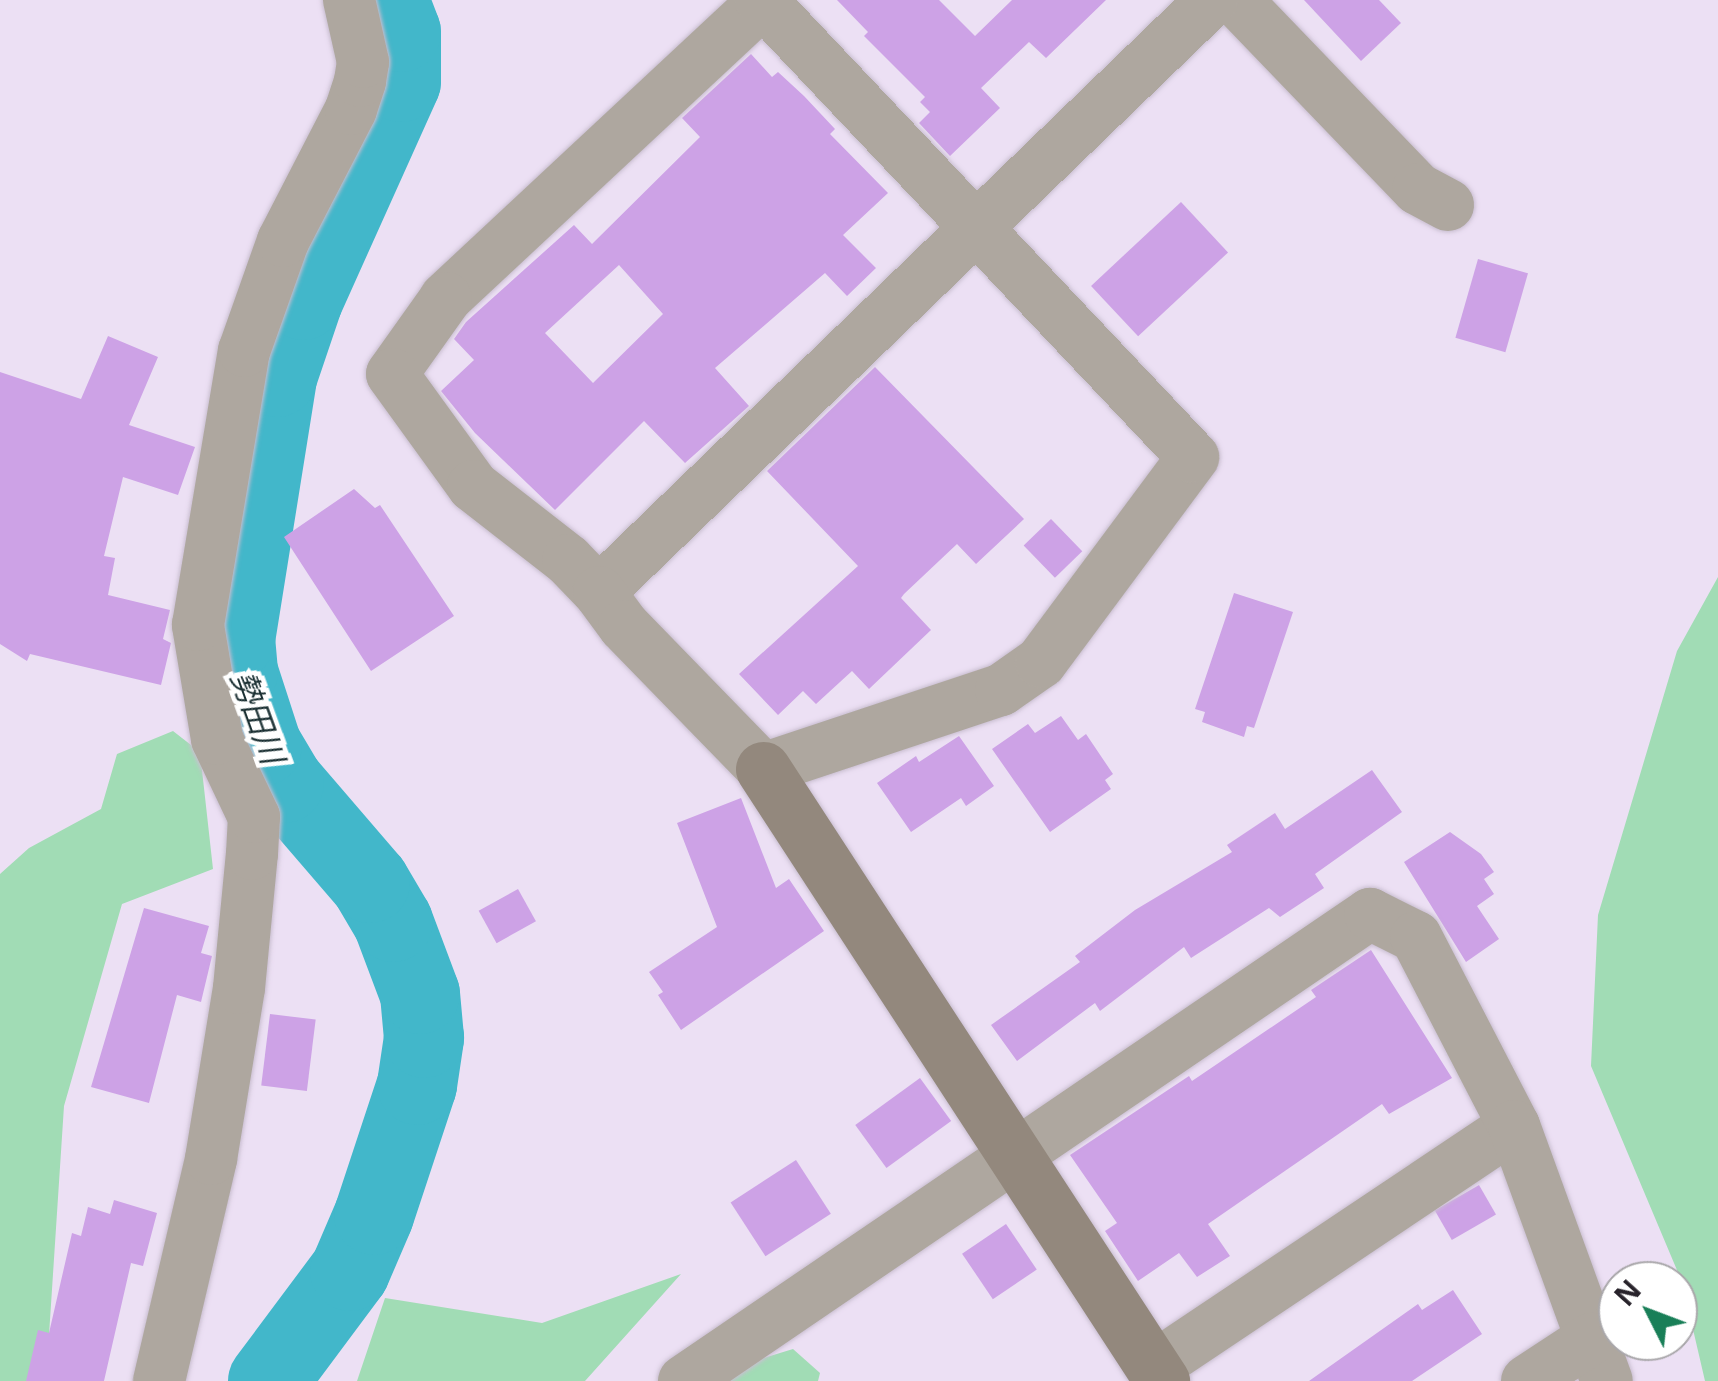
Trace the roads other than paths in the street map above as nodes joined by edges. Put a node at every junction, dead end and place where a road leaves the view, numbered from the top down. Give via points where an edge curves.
1 (350, 0) edge
2 (1212, 0) edge
3 (1236, 0) edge
4 (762, 1) edge
5 (1448, 204) dead end
6 (977, 227) junction
7 (599, 592) junction
8 (763, 769) junction
9 (1514, 1126) junction
10 (1012, 1155) junction
11 (1598, 1357) edge
12 (1598, 1360) edge
13 (1158, 1374) edge
14 (159, 1381) edge
15 (684, 1381) edge
16 (1527, 1381) edge

1 - 14 street via 360,34 360,81 283,241 244,351 198,625 216,738 254,818 241,968 214,1140
2 - 6 street
3 - 5 street via 1418,189
4 - 6 street
4 - 7 street via 446,298 392,374 473,486
6 - 7 street
6 - 8 street via 1193,457 1041,662 1000,690
7 - 8 street
8 - 10 street
9 - 10 street via 1416,937 1370,914
9 - 11 street
9 - 13 street
10 - 13 street
10 - 15 street
12 - 16 street

